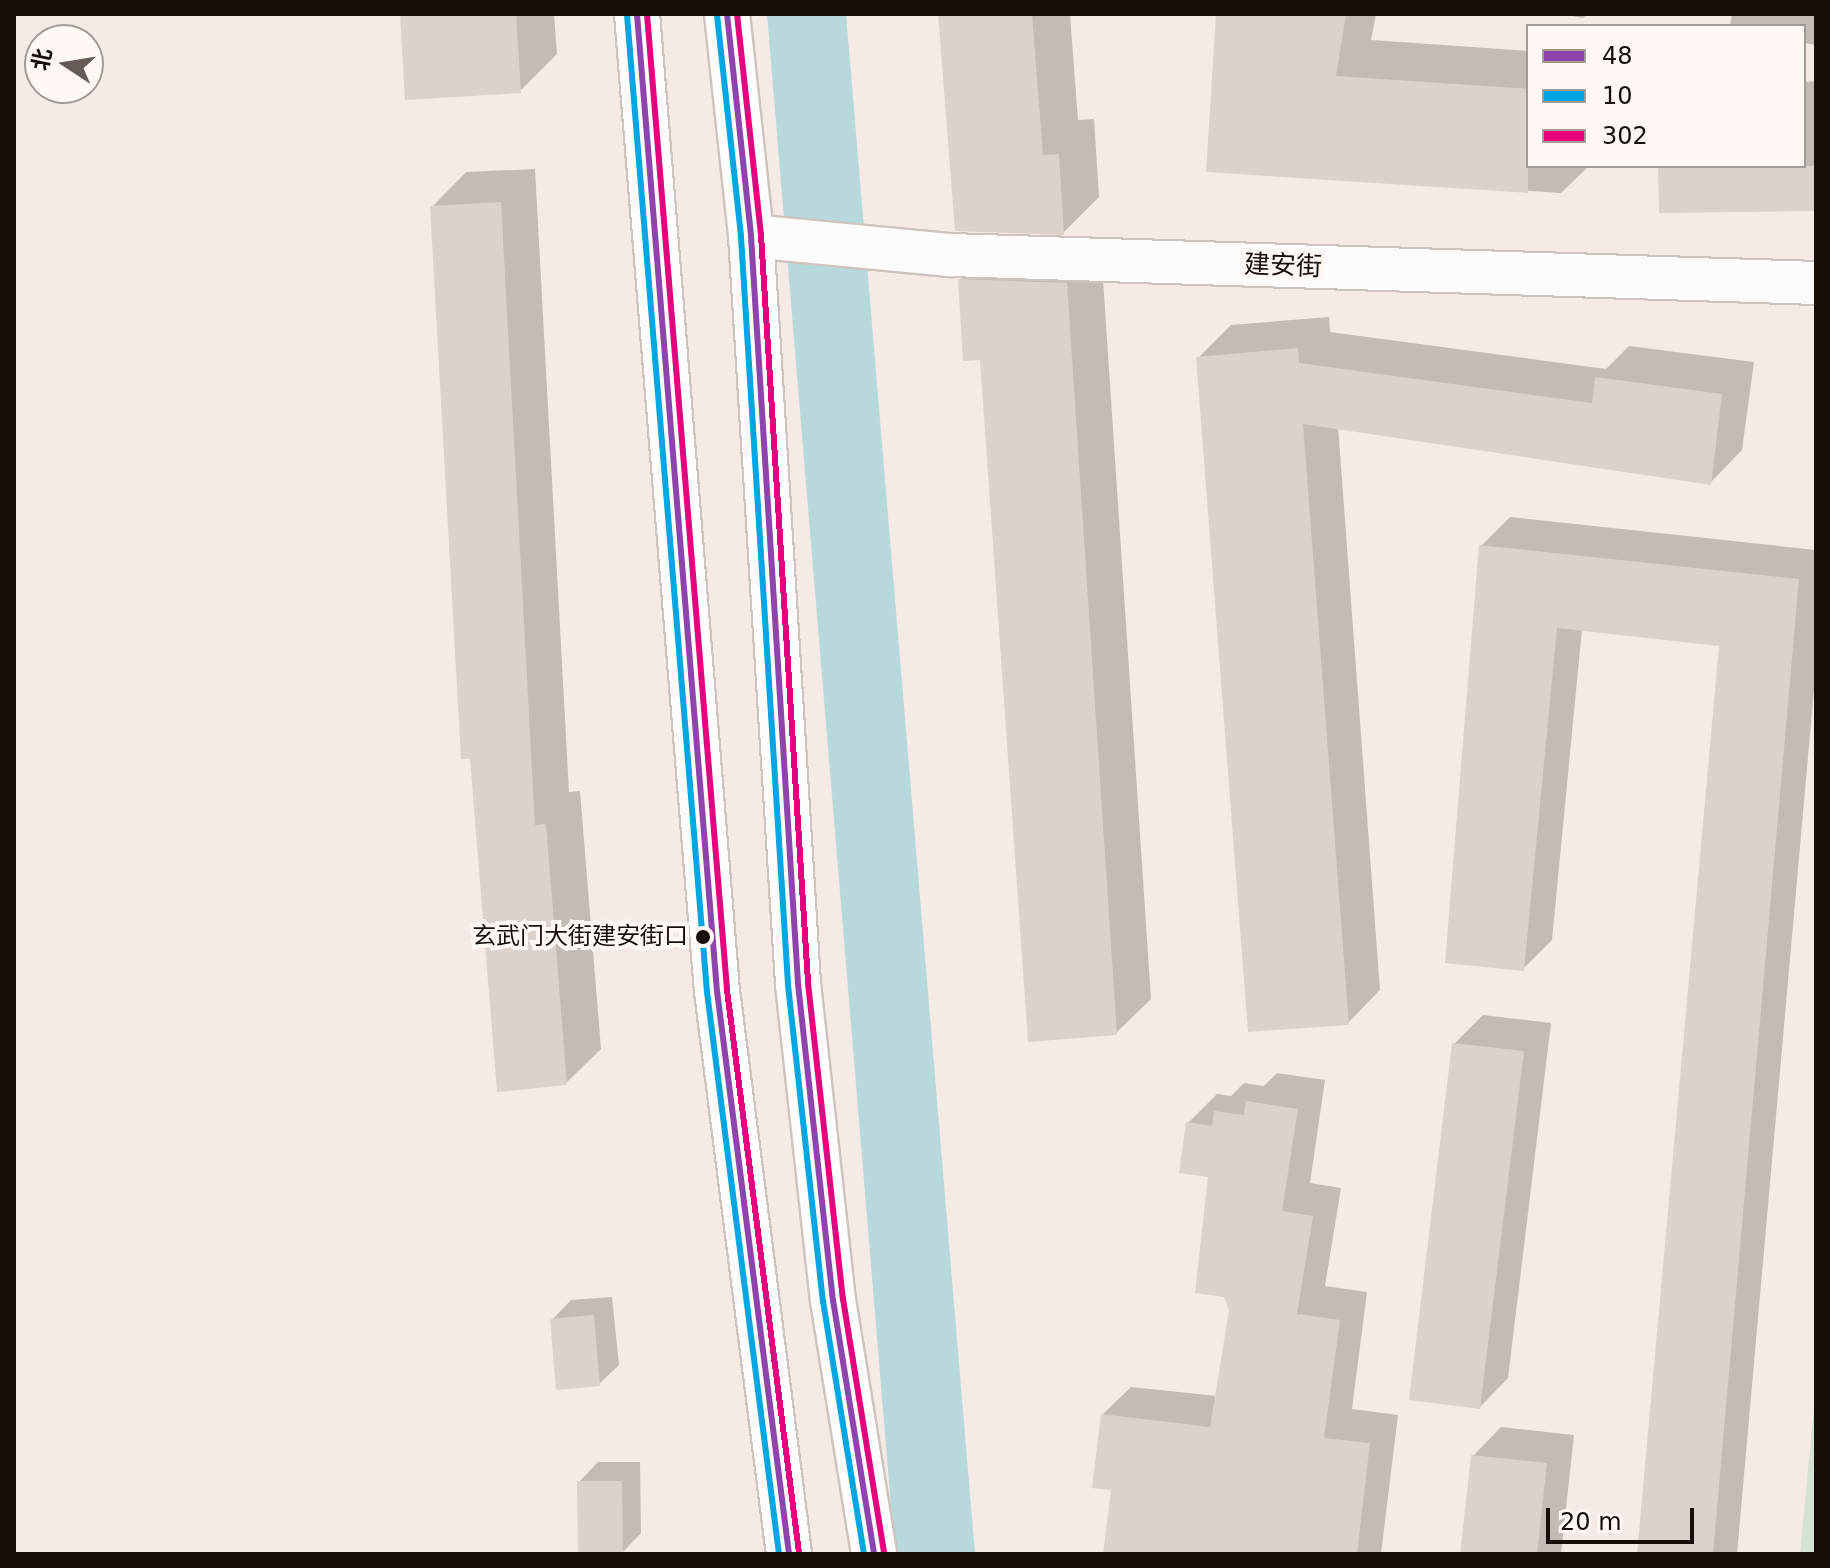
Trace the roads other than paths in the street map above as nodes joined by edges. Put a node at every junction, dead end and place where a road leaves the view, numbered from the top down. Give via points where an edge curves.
1 (637, 14) edge
2 (727, 14) edge
3 (751, 236) junction
4 (1816, 283) edge
5 (789, 1554) edge
6 (874, 1554) edge

1 - 5 main road via 717,991
2 - 3 main road
3 - 4 street, 建安街 via 950,255
3 - 6 main road via 798,984 833,1300

